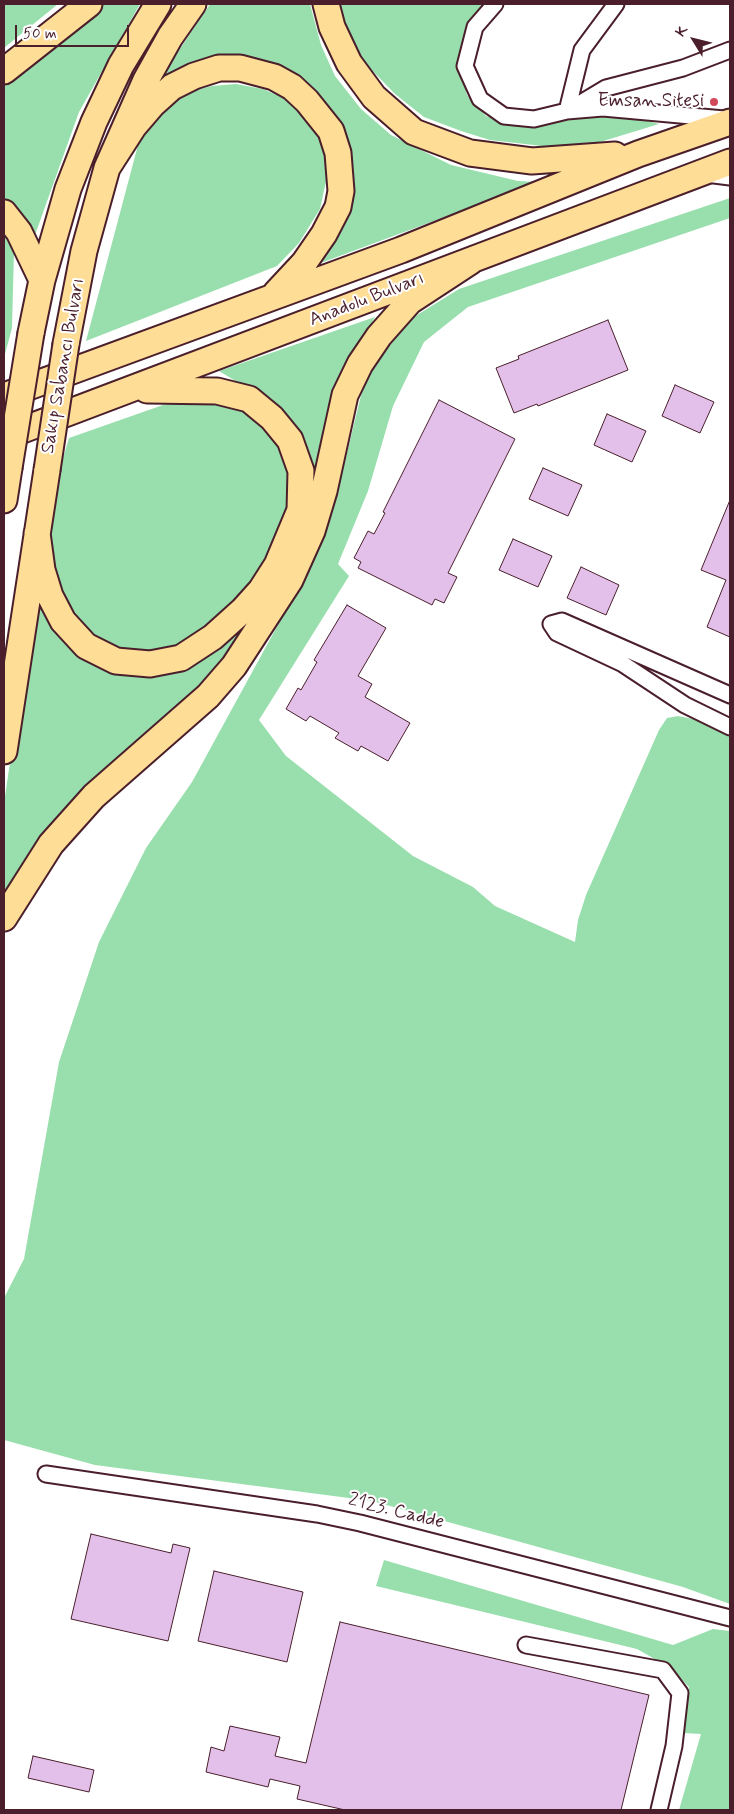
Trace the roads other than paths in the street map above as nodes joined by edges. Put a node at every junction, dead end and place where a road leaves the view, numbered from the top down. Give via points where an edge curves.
1 (89, 4) edge
2 (158, 4) edge
3 (193, 4) edge
4 (326, 4) edge
5 (495, 4) edge
6 (616, 4) edge
7 (730, 50) edge
8 (4, 71) edge
9 (567, 111) junction
10 (730, 121) edge
11 (638, 154) junction
12 (730, 162) edge
13 (107, 168) junction
14 (700, 173) junction
15 (730, 177) edge
16 (4, 213) edge
17 (471, 261) junction
18 (42, 280) junction
19 (273, 296) junction
20 (132, 390) junction
21 (4, 396) edge
22 (4, 437) edge
23 (4, 500) edge
24 (37, 533) junction
25 (730, 695) edge
26 (730, 727) edge
27 (4, 751) edge
28 (4, 918) edge
29 (46, 1474) dead end
30 (730, 1618) edge
31 (526, 1645) dead end
32 (659, 1810) edge

1 - 8 main road
2 - 18 main road, Sakıp Sabancı Bulvarı via 121,65 94,122 68,189
3 - 13 main road, Sakıp Sabancı Bulvarı via 146,80
4 - 11 main road via 332,27 349,63 374,97 414,132 470,153 532,161
5 - 9 street via 475,27 465,66 480,99 504,116 534,119
6 - 9 street via 582,50
7 - 9 street via 683,68 606,88
9 - 10 street via 603,108
10 - 11 main road, Anadolu Bulvarı
11 - 19 main road, Anadolu Bulvarı via 401,250
12 - 14 main road, Anadolu Bulvarı
13 - 19 main road via 152,104 172,87 194,76 219,68 240,68 274,77 292,87 308,100 331,131 338,153 341,191 338,207 324,234 304,263
13 - 24 main road, Sakıp Sabancı Bulvarı, bridge via 84,251 66,344
14 - 15 street
14 - 17 main road, Anadolu Bulvarı
16 - 18 main road via 19,232
17 - 20 main road, Anadolu Bulvarı
17 - 28 main road via 410,302 379,336 360,364 345,395 312,530 290,580 260,629 208,696 130,762 51,844
18 - 23 main road, Sakıp Sabancı Bulvarı, bridge
19 - 21 main road, Anadolu Bulvarı
20 - 22 main road, Anadolu Bulvarı
20 - 24 main road via 216,391 249,399 272,418 290,440 301,471 300,510 277,565 243,610 197,649 181,658 164,662 116,661 73,635 63,621 50,596 42,570
24 - 27 main road, Sakıp Sabancı Bulvarı
25 - 26 street via 562,621 551,624 557,633 623,664 686,705
29 - 30 street, 2123. Cadde via 360,1523
31 - 32 street via 663,1670 680,1693 674,1746

